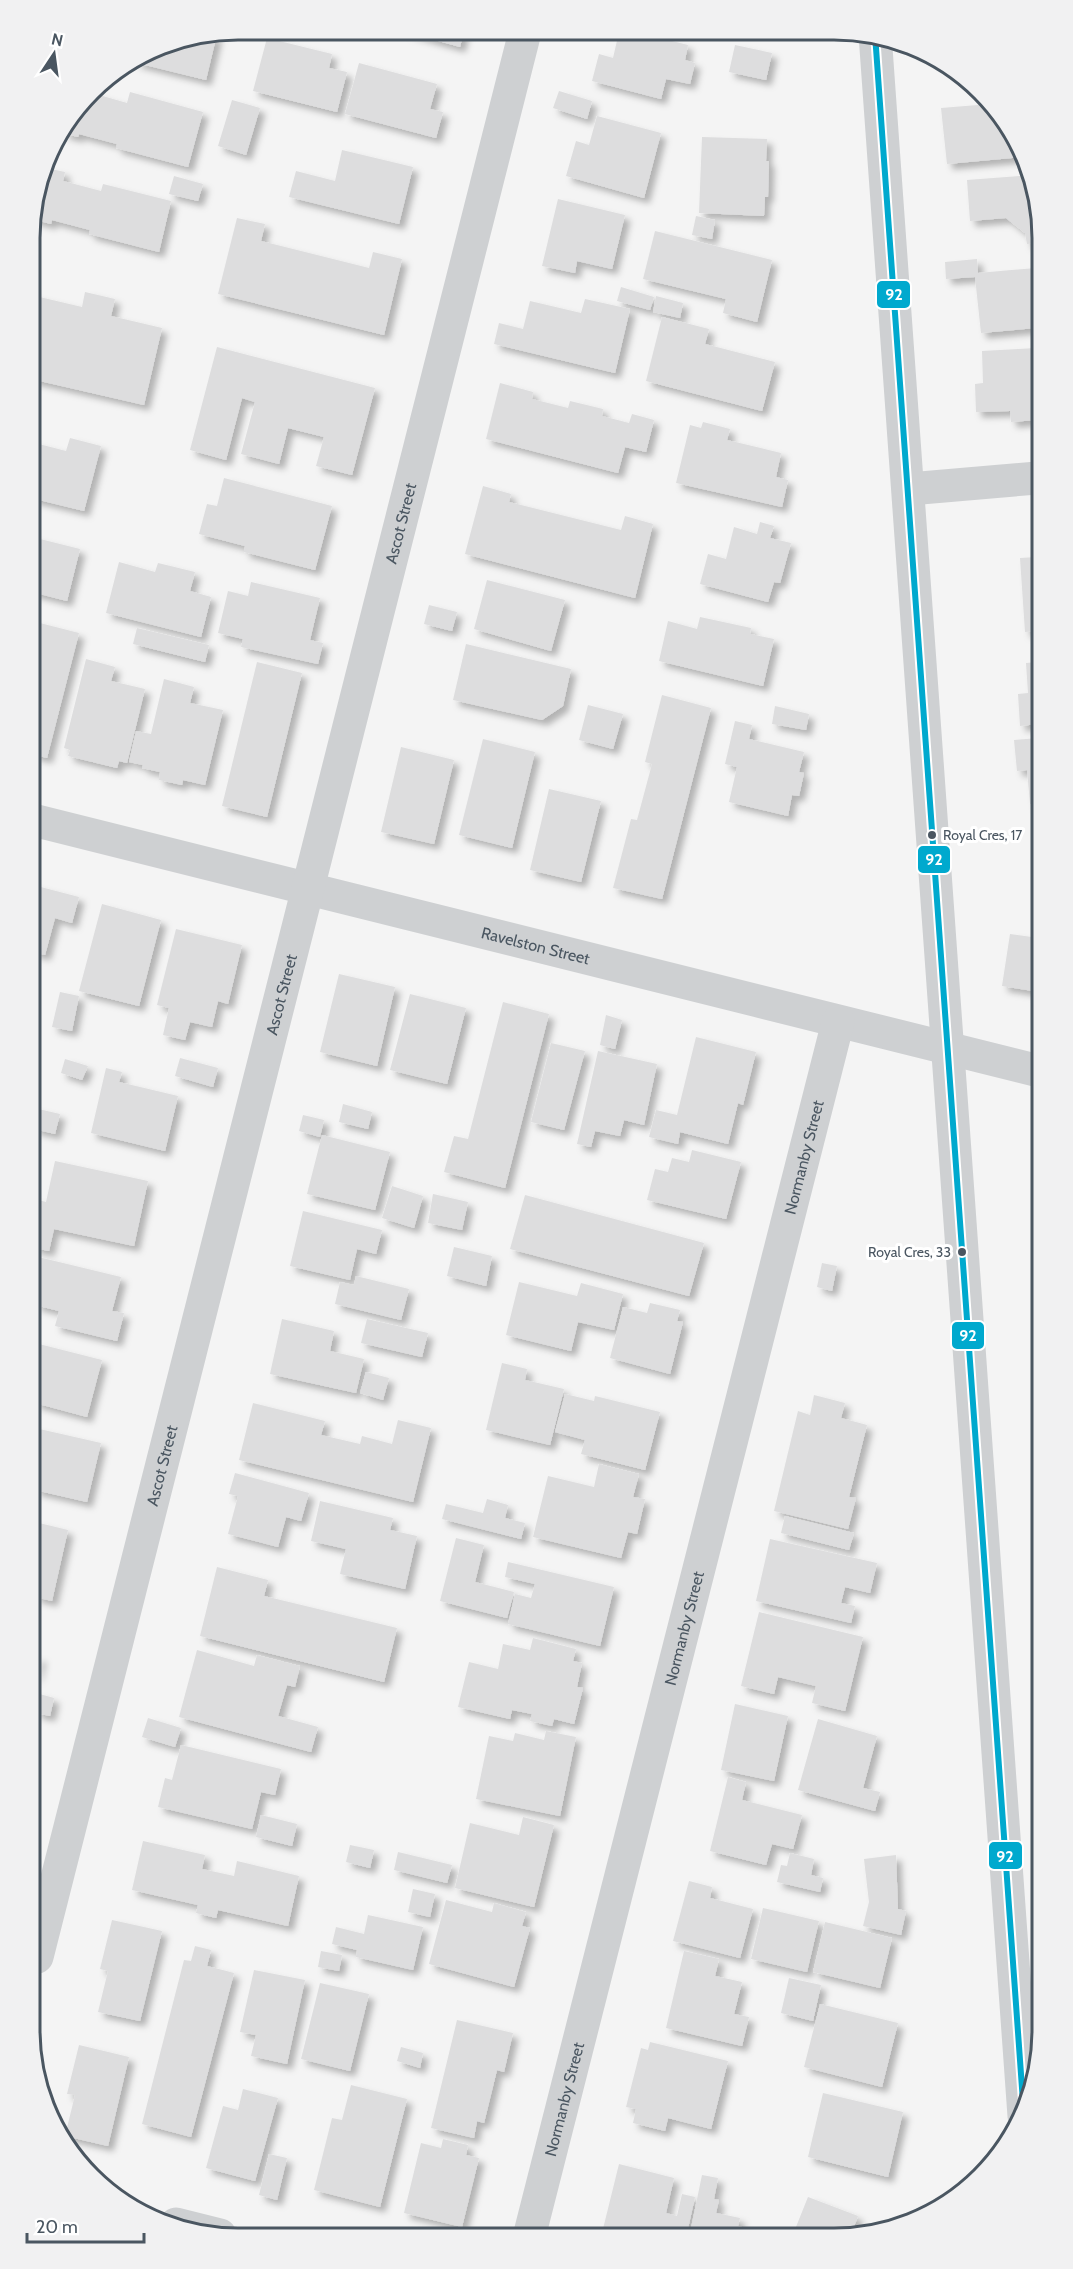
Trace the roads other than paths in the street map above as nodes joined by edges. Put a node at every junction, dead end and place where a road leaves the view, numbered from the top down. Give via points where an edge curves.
1 (523, 40) edge
2 (876, 45) edge
3 (1032, 478) edge
4 (909, 489) junction
5 (41, 822) edge
6 (309, 890) junction
7 (838, 1022) junction
8 (947, 1048) junction
9 (1032, 1069) edge
10 (40, 1945) edge
11 (1022, 2093) edge
12 (532, 2228) edge

1 - 6 street, Ascot Street
2 - 4 street
3 - 4 street
4 - 8 street
5 - 6 street, Ravelston Street
6 - 7 street, Ravelston Street
6 - 10 street, Ascot Street
7 - 8 street, Ravelston Street
7 - 12 street, Normanby Street
8 - 9 street, Ravelston Street
8 - 11 street

